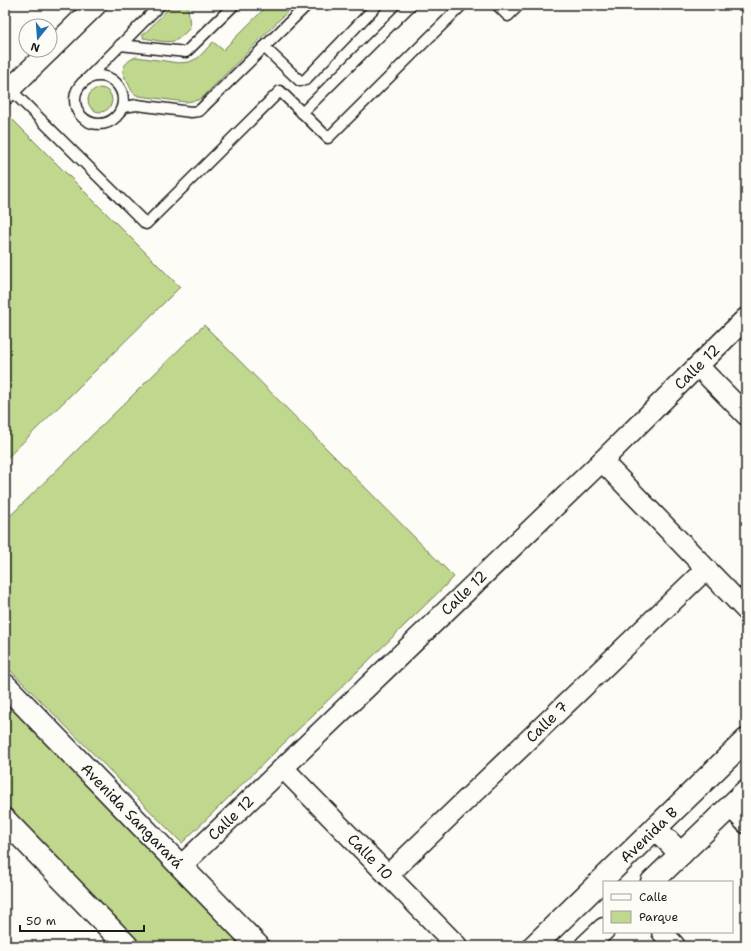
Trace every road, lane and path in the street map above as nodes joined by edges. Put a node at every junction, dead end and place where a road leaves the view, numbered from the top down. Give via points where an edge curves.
1 (96, 5) edge
2 (160, 5) edge
3 (234, 5) edge
4 (307, 5) edge
5 (377, 5) edge
6 (411, 5) edge
7 (462, 5) edge
8 (497, 5) edge
9 (519, 5) edge
10 (58, 42) edge
11 (120, 45) junction
12 (264, 47) junction
13 (42, 58) edge
14 (86, 80) junction
15 (8, 91) edge
16 (123, 107) junction
17 (302, 113) junction
18 (746, 318) edge
19 (698, 366) junction
20 (746, 415) edge
21 (602, 461) junction
22 (706, 569) junction
23 (746, 610) edge
24 (6, 689) edge
25 (746, 740) edge
26 (283, 768) junction
27 (746, 791) edge
28 (730, 806) junction
29 (5, 820) edge
30 (746, 823) edge
31 (655, 828) junction
32 (681, 854) junction
33 (181, 866) junction
34 (388, 875) junction
35 (653, 881) edge
36 (603, 930) edge
37 (663, 933) edge
38 (126, 946) edge
39 (258, 946) edge
40 (457, 946) edge
41 (534, 946) edge
42 (586, 946) edge
43 (675, 946) edge

1 - 10 street
2 - 11 lane
3 - 11 lane via 186,52
4 - 12 lane
5 - 12 lane via 305,80 300,81
6 - 17 lane
7 - 17 lane via 328,138
8 - 9 lane via 508,16
11 - 14 lane
12 - 16 lane via 197,112 137,105
13 - 15 street
14 - 16 lane via 98,76 113,80 122,92
14 - 16 lane via 79,87 75,101 76,109 86,120 92,124 108,123
15 - 17 lane via 146,224 280,91
18 - 19 street, Calle 12
19 - 20 street
19 - 21 street, Calle 12
21 - 22 street
21 - 26 street, Calle 12
22 - 23 street
22 - 34 street, Calle 7
24 - 33 street, Avenida Sangarará
25 - 31 street, Avenida B
26 - 33 street, Calle 12
26 - 34 street, Calle 10
27 - 28 street
28 - 30 street
28 - 32 street
29 - 38 street
31 - 32 street
31 - 41 street, Avenida B
32 - 35 street
33 - 39 street, Avenida Sangarará
34 - 40 street, Calle 10
36 - 42 street
37 - 43 street

